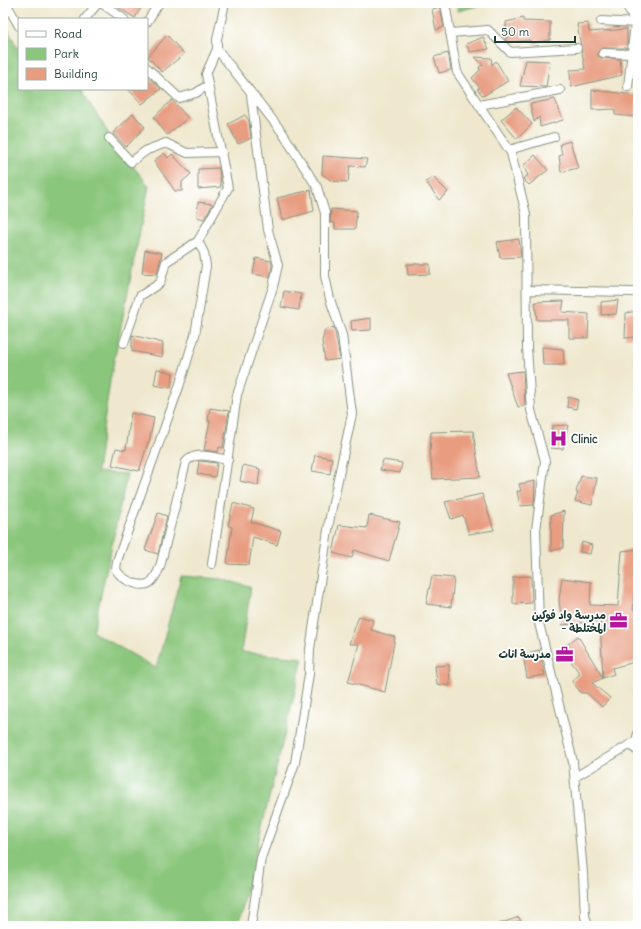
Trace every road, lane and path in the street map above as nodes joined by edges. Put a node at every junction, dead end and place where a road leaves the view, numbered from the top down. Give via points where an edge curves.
1 (6, 3) edge
2 (99, 3) edge
3 (158, 3) edge
4 (225, 3) edge
5 (445, 3) edge
6 (626, 3) edge
7 (86, 18) edge
8 (122, 18) edge
9 (148, 20) edge
10 (601, 22) dead end
11 (636, 23) edge
12 (18, 24) edge
13 (450, 33) junction
14 (577, 48) dead end
15 (217, 49) junction
16 (603, 53) dead end
17 (632, 54) junction
18 (148, 69) edge
19 (634, 70) edge
20 (208, 85) junction
21 (628, 87) dead end
22 (560, 90) dead end
23 (251, 94) junction
24 (479, 105) junction
25 (554, 137) dead end
26 (109, 138) dead end
27 (509, 150) junction
28 (222, 152) junction
29 (198, 241) junction
30 (527, 290) junction
31 (632, 292) dead end
32 (124, 343) dead end
33 (228, 460) junction
34 (212, 564) dead end
35 (638, 733) edge
36 (629, 745) junction
37 (638, 751) edge
38 (575, 777) junction
39 (250, 926) edge
40 (588, 926) edge

1 - 12 street
2 - 7 street
2 - 8 street
3 - 9 street
4 - 15 street
5 - 13 street
6 - 11 street
10 - 11 street
11 - 17 street
13 - 14 street via 488,30 510,52
13 - 24 street via 457,72
15 - 20 street via 206,74
15 - 23 street
16 - 17 street
17 - 19 street
18 - 20 street via 179,98
19 - 21 street
20 - 28 street
22 - 24 street
23 - 33 street via 268,230 278,265 273,288 237,395
23 - 39 street via 282,132 317,187 325,212 324,276 342,335 352,414 330,517 296,763 262,858
24 - 27 street
25 - 27 street
26 - 28 street via 131,162 146,150 166,143 187,153
27 - 30 street via 526,214
28 - 29 street via 228,188
29 - 32 street via 166,262 160,283 140,296
29 - 33 street via 204,252 206,266 195,335 117,561 116,570 119,575 140,586 150,583 156,577 186,462 190,457 201,455
30 - 31 street
30 - 38 street via 531,410 545,461 536,530 539,623 574,762
33 - 34 street
35 - 36 street via 636,741
36 - 37 street
36 - 38 street
38 - 40 street via 585,916

